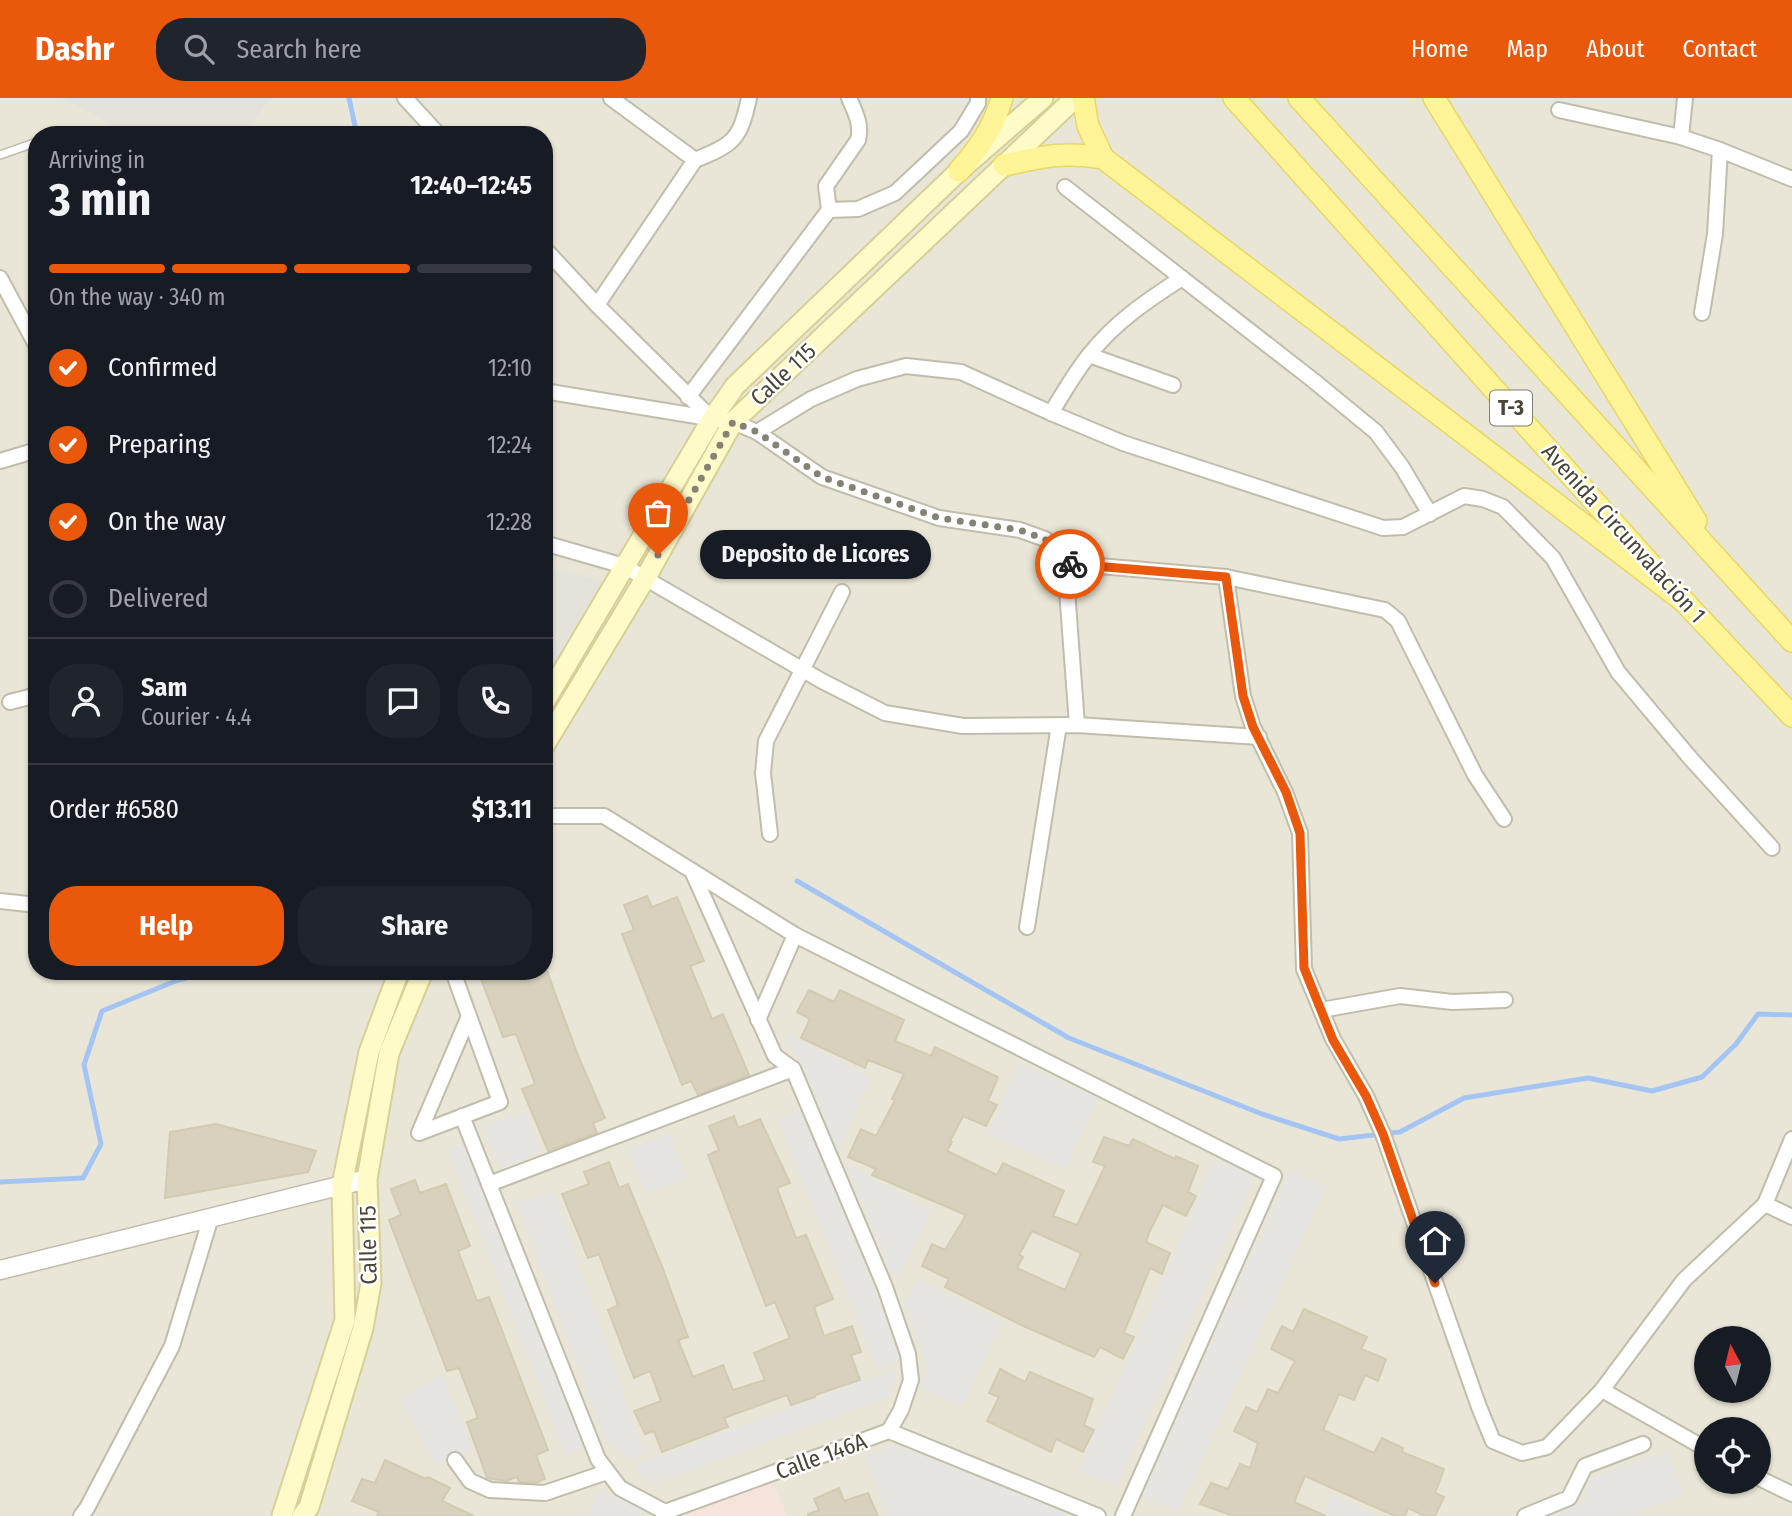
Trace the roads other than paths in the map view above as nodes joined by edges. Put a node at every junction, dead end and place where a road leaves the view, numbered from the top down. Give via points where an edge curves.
1 (405, 98) edge
2 (611, 98) edge
3 (749, 98) edge
4 (849, 98) edge
5 (978, 98) edge
6 (1002, 98) edge
7 (1044, 98) edge
8 (1075, 98) edge
9 (1083, 98) edge
10 (1234, 98) edge
11 (1299, 98) edge
12 (1434, 98) edge
13 (1685, 98) edge
14 (1559, 110) dead end
15 (431, 126) edge
16 (1681, 137) junction
17 (28, 145) edge
18 (1720, 150) junction
19 (0, 155) edge
20 (1103, 158) junction
21 (695, 160) junction
22 (1004, 165) junction
23 (959, 170) junction
24 (1792, 179) edge
25 (1065, 187) dead end
26 (830, 210) junction
27 (553, 258) edge
28 (0, 278) edge
29 (1182, 278) junction
30 (597, 305) junction
31 (1702, 313) dead end
32 (28, 330) edge
33 (1089, 355) junction
34 (1172, 385) dead end
35 (553, 392) edge
36 (688, 397) junction
37 (1051, 413) junction
38 (712, 418) junction
39 (733, 422) junction
40 (757, 432) junction
41 (28, 453) edge
42 (0, 461) edge
43 (1430, 514) junction
44 (553, 546) edge
45 (1065, 563) junction
46 (624, 566) junction
47 (1725, 568) junction
48 (646, 577) junction
49 (1226, 577) junction
50 (842, 592) dead end
51 (1686, 603) junction
52 (1792, 641) edge
53 (802, 670) junction
54 (553, 688) edge
55 (28, 697) edge
56 (10, 702) dead end
57 (1792, 716) edge
58 (1059, 724) junction
59 (1077, 725) junction
60 (553, 731) edge
61 (1259, 737) junction
62 (553, 816) edge
63 (1504, 819) dead end
64 (770, 834) dead end
65 (1772, 848) dead end
66 (692, 871) junction
67 (0, 901) edge
68 (28, 904) edge
69 (1027, 927) dead end
70 (795, 935) junction
71 (396, 980) edge
72 (419, 980) edge
73 (456, 980) edge
74 (1505, 1000) dead end
75 (1321, 1010) junction
76 (469, 1016) junction
77 (758, 1020) junction
78 (793, 1069) junction
79 (463, 1116) junction
80 (1792, 1139) edge
81 (367, 1179) junction
82 (489, 1184) junction
83 (342, 1185) junction
84 (1765, 1204) junction
85 (211, 1217) junction
86 (1792, 1217) edge
87 (0, 1270) edge
88 (1602, 1390) junction
89 (889, 1432) junction
90 (1694, 1442) edge
91 (1643, 1444) dead end
92 (455, 1460) dead end
93 (607, 1472) junction
94 (1771, 1484) edge
95 (1792, 1494) edge
96 (664, 1514) edge
97 (81, 1516) edge
98 (282, 1516) edge
99 (302, 1516) edge
100 (1098, 1516) edge
101 (1123, 1516) edge
102 (1525, 1516) edge

1 - 15 street
2 - 21 street
3 - 21 street via 743,126 724,148
4 - 26 street via 860,132 826,186
5 - 26 street via 961,131 895,193 858,209
6 - 23 main road via 982,144
7 - 23 main road, Calle 115
8 - 22 main road, Calle 115
9 - 20 main road via 1088,126
10 - 51 main road, Avenida Circunvalación 1 / T-3
11 - 47 main road, T-3
12 - 47 main road
13 - 16 street
14 - 16 street
16 - 18 street
17 - 19 lane
18 - 24 street
18 - 31 street via 1715,234
20 - 22 main road via 1076,153
20 - 51 main road
21 - 30 street
22 - 39 main road, Calle 115
23 - 38 main road, Calle 115 via 735,386
25 - 29 street
26 - 36 street
27 - 30 street
28 - 32 street
29 - 33 street via 1137,308
29 - 43 street via 1376,432
30 - 36 street
33 - 34 street
33 - 37 street
35 - 38 street
36 - 38 street
37 - 40 street via 961,372 906,366 857,379 811,399
37 - 43 street via 1123,443 1383,528 1403,527
38 - 39 street
38 - 46 main road, Calle 115
39 - 40 street
39 - 48 main road, Calle 115
40 - 45 street via 822,477 939,518 1020,530 1045,539
41 - 42 street
43 - 65 street via 1464,496 1503,507 1553,558 1618,672
44 - 46 street
45 - 49 street
45 - 59 street
46 - 48 street
46 - 54 main road, Calle 115
47 - 52 main road, T-3
48 - 53 street
48 - 60 main road, Calle 115
49 - 61 street via 1243,696
49 - 63 street via 1385,610 1398,621 1475,775
50 - 53 street
51 - 57 main road, Avenida Circunvalación 1 / T-3
53 - 58 street via 885,713 963,726
53 - 64 street via 766,741 763,774
55 - 56 street
58 - 59 street
58 - 69 street
59 - 61 street
61 - 75 street via 1300,833 1304,968
62 - 66 street via 604,816
66 - 70 street
66 - 77 street
67 - 68 street
70 - 77 street
70 - 101 street via 1274,1176
71 - 83 main road, Calle 115 via 369,1052
72 - 81 main road, Calle 115 via 389,1054
73 - 76 street
74 - 75 street via 1452,1002 1400,996
75 - 88 street via 1383,1134 1493,1441 1522,1453 1546,1447
76 - 79 street via 500,1102
76 - 79 street via 419,1133
77 - 78 street via 775,1056
78 - 82 street
78 - 89 street via 885,1287 908,1354 911,1380
79 - 82 street
80 - 84 street
81 - 83 street
81 - 99 main road, Calle 115 via 370,1283 363,1328 309,1507
82 - 93 street
83 - 85 street
83 - 98 main road, Calle 115 via 345,1320
84 - 86 street
84 - 88 street via 1684,1280
85 - 87 street
85 - 97 street via 172,1346
88 - 90 street
89 - 96 street, Calle 146A
89 - 100 street, Calle 146A
91 - 102 street via 1586,1466 1569,1498
92 - 93 street via 470,1481 490,1490 544,1493
93 - 96 street via 620,1488
94 - 95 street

